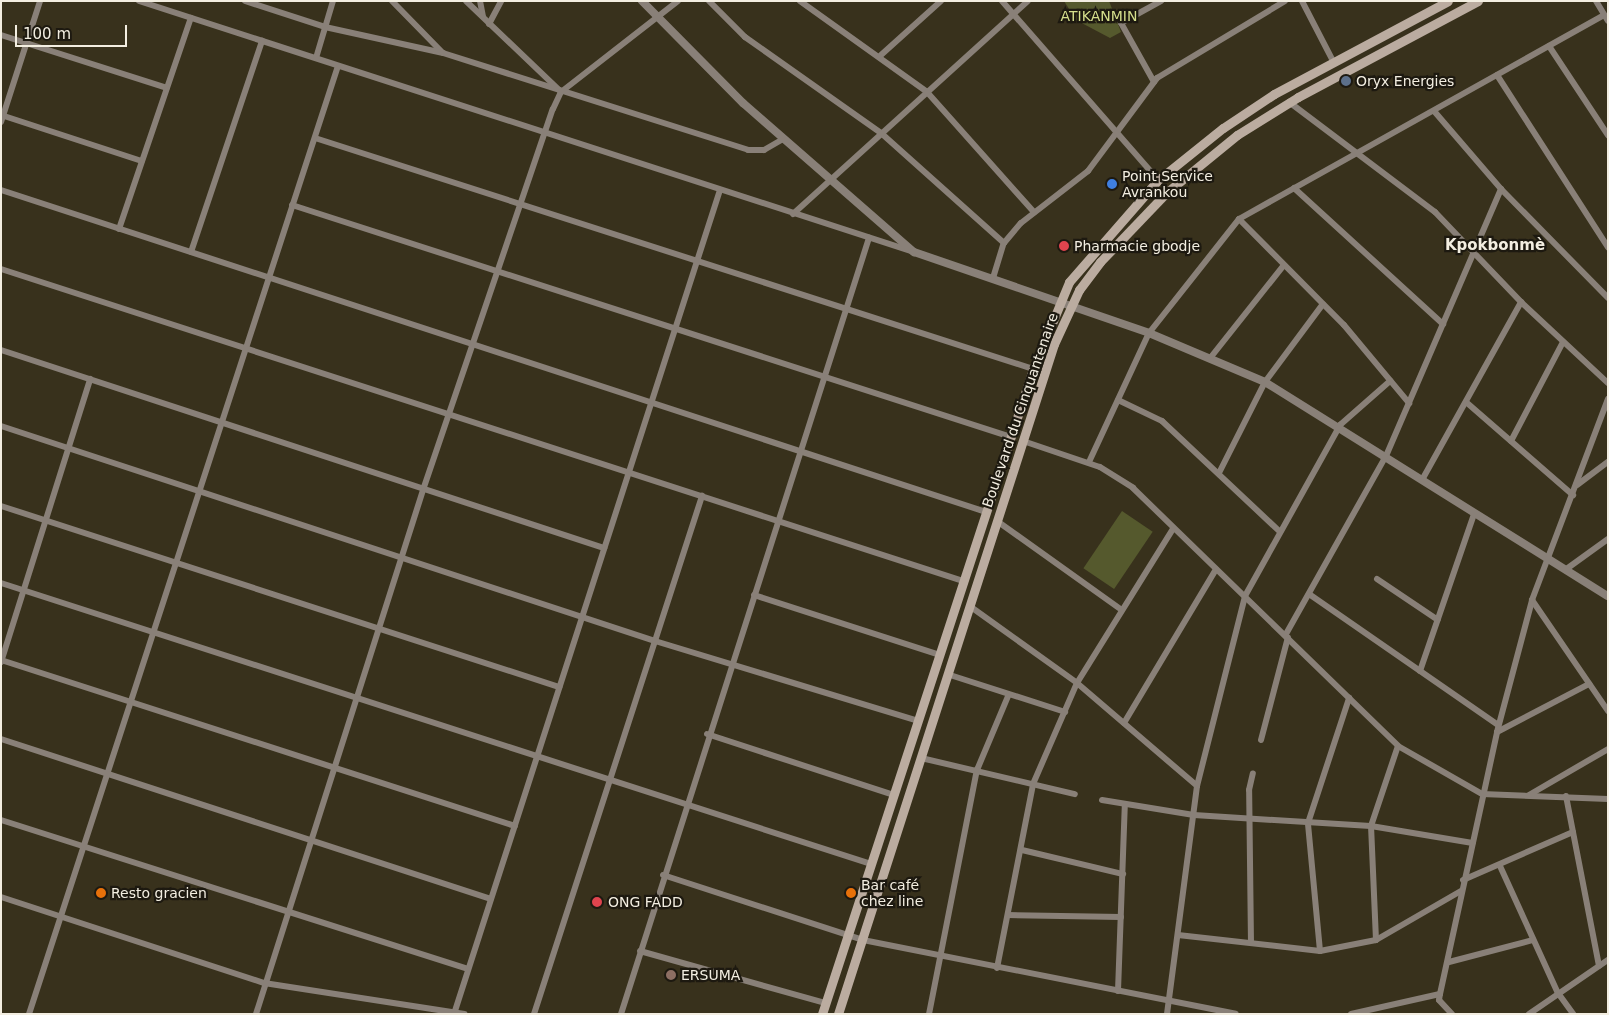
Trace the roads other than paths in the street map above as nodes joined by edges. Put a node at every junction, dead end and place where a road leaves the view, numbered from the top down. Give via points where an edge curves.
1 (40, 1) edge
2 (139, 1) edge
3 (245, 1) edge
4 (333, 1) edge
5 (392, 1) edge
6 (466, 1) edge
7 (480, 1) edge
8 (501, 1) edge
9 (642, 1) edge
10 (678, 1) edge
11 (709, 1) edge
12 (800, 1) edge
13 (942, 1) edge
14 (1002, 1) edge
15 (1028, 1) edge
16 (1161, 1) edge
17 (1285, 1) edge
18 (1302, 1) edge
19 (1448, 1) edge
20 (1478, 1) edge
21 (1596, 1) edge
22 (264, 4) edge
23 (1013, 14) junction
24 (1605, 14) edge
25 (191, 18) junction
26 (483, 18) junction
27 (658, 20) junction
28 (489, 24) junction
29 (325, 27) junction
30 (1, 35) edge
31 (262, 41) junction
32 (27, 43) junction
33 (1549, 46) junction
34 (443, 53) junction
35 (881, 56) junction
36 (316, 58) junction
37 (1333, 61) junction
38 (338, 66) junction
39 (1496, 76) junction
40 (1154, 82) junction
41 (166, 88) junction
42 (561, 92) junction
43 (927, 92) junction
44 (1288, 102) junction
45 (1434, 111) junction
46 (2, 118) edge
47 (544, 132) junction
48 (881, 133) junction
49 (1116, 135) junction
50 (1608, 135) edge
51 (315, 138) junction
52 (783, 139) junction
53 (1357, 154) junction
54 (142, 162) junction
55 (829, 178) junction
56 (1158, 180) junction
57 (1294, 188) junction
58 (1502, 189) junction
59 (1, 190) edge
60 (720, 190) junction
61 (518, 205) junction
62 (292, 206) junction
63 (1034, 212) junction
64 (793, 214) junction
65 (1238, 219) junction
66 (119, 229) junction
67 (869, 238) junction
68 (1004, 243) junction
69 (1608, 247) edge
70 (1474, 251) junction
71 (191, 252) junction
72 (914, 252) junction
73 (697, 260) junction
74 (1284, 265) junction
75 (1, 269) edge
76 (495, 274) junction
77 (269, 278) junction
78 (993, 278) junction
79 (1608, 298) edge
80 (1058, 302) junction
81 (1521, 302) junction
82 (1323, 304) junction
83 (1070, 306) junction
84 (847, 309) junction
85 (1443, 324) junction
86 (674, 332) junction
87 (1149, 333) junction
88 (1563, 342) junction
89 (472, 344) junction
90 (245, 348) junction
91 (1, 350) edge
92 (1211, 357) junction
93 (1033, 369) junction
94 (90, 379) junction
95 (823, 380) junction
96 (1390, 381) junction
97 (1265, 382) junction
98 (1608, 383) edge
99 (1608, 399) edge
100 (1118, 400) junction
101 (651, 402) junction
102 (1409, 402) junction
103 (1466, 402) junction
104 (449, 414) junction
105 (222, 421) junction
106 (1340, 425) junction
107 (1, 426) edge
108 (1011, 437) junction
109 (1023, 441) junction
110 (1511, 441) junction
111 (68, 450) junction
112 (802, 451) junction
113 (1386, 456) junction
114 (1089, 462) junction
115 (1608, 462) edge
116 (629, 472) junction
117 (1219, 473) junction
118 (1422, 480) junction
119 (1576, 486) junction
120 (424, 487) junction
121 (200, 489) junction
122 (1573, 495) junction
123 (702, 496) junction
124 (1, 506) edge
125 (986, 512) junction
126 (1474, 514) junction
127 (778, 520) junction
128 (46, 521) junction
129 (997, 522) junction
130 (1173, 529) junction
131 (1280, 532) junction
132 (1608, 539) edge
133 (604, 548) junction
134 (401, 558) junction
135 (1550, 560) junction
136 (177, 563) junction
137 (1216, 569) junction
138 (1565, 570) junction
139 (1377, 579) dead end
140 (963, 581) junction
141 (1, 583) edge
142 (24, 591) junction
143 (1309, 594) junction
144 (754, 595) junction
145 (1245, 596) junction
146 (1608, 596) edge
147 (1532, 600) junction
148 (971, 607) junction
149 (1122, 610) junction
150 (582, 617) junction
151 (1438, 620) junction
152 (378, 628) junction
153 (154, 635) junction
154 (1287, 635) junction
155 (654, 641) junction
156 (940, 655) junction
157 (1, 660) edge
158 (731, 665) junction
159 (1420, 671) junction
160 (950, 675) junction
161 (1077, 683) junction
162 (1589, 684) junction
163 (559, 687) junction
164 (1009, 694) junction
165 (1349, 698) junction
166 (356, 700) junction
167 (132, 702) junction
168 (1607, 709) edge
169 (1065, 712) junction
170 (918, 721) junction
171 (1124, 723) junction
172 (1498, 728) junction
173 (708, 734) junction
174 (1, 738) edge
175 (1261, 740) dead end
176 (1398, 746) junction
177 (1608, 749) edge
178 (536, 758) junction
179 (921, 758) junction
180 (334, 767) junction
181 (977, 770) junction
182 (1253, 773) dead end
183 (109, 774) junction
184 (609, 782) junction
185 (1033, 784) junction
186 (1197, 786) junction
187 (1075, 794) dead end
188 (1482, 794) junction
189 (894, 795) junction
190 (1528, 796) junction
191 (1566, 796) junction
192 (1608, 799) edge
193 (1102, 800) dead end
194 (1126, 804) junction
195 (685, 805) junction
196 (1194, 815) junction
197 (1, 820) edge
198 (1249, 821) junction
199 (1308, 823) junction
200 (515, 826) junction
201 (1371, 826) junction
202 (1572, 832) junction
203 (310, 840) junction
204 (1473, 843) junction
205 (86, 848) junction
206 (1022, 850) junction
207 (871, 864) junction
208 (1500, 866) junction
209 (1123, 874) junction
210 (663, 875) junction
211 (1463, 880) junction
212 (1461, 891) junction
213 (1, 897) edge
214 (491, 899) junction
215 (287, 909) junction
216 (1008, 915) junction
217 (62, 917) junction
218 (1121, 917) junction
219 (1178, 934) junction
220 (847, 936) junction
221 (863, 940) junction
222 (1376, 940) junction
223 (1533, 940) junction
224 (1251, 943) junction
225 (640, 951) junction
226 (1320, 951) junction
227 (938, 958) junction
228 (1608, 960) edge
229 (1449, 962) junction
230 (1599, 966) junction
231 (997, 968) junction
232 (468, 970) junction
233 (264, 983) junction
234 (1118, 991) junction
235 (1558, 993) junction
236 (1440, 994) junction
237 (1170, 1001) junction
238 (825, 1003) junction
239 (454, 1013) edge
240 (29, 1014) edge
241 (256, 1014) edge
242 (465, 1014) edge
243 (534, 1014) edge
244 (621, 1014) edge
245 (822, 1014) edge
246 (838, 1014) edge
247 (929, 1014) edge
248 (1167, 1014) edge
249 (1236, 1014) edge
250 (1351, 1014) edge
251 (1452, 1014) edge
252 (1529, 1014) edge
253 (1573, 1014) edge

1 - 32 street
2 - 25 street
3 - 22 street
4 - 29 street
5 - 34 street
6 - 26 street
7 - 26 street
8 - 28 street
9 - 27 street
10 - 27 street
11 - 48 street via 745,37
12 - 35 street
13 - 35 street
14 - 23 street
15 - 23 street
16 - 40 street via 1121,23
17 - 40 street
18 - 37 street
19 - 37 main road, Boulevard du Cinquantenaire
20 - 44 main road, Boulevard du Cinquantenaire
21 - 24 street
22 - 29 street
23 - 43 street
23 - 49 street
24 - 33 street
25 - 31 street
25 - 41 street
26 - 28 street
27 - 42 street
27 - 52 street
28 - 42 street
29 - 34 street
29 - 36 street
30 - 32 street
31 - 36 street
31 - 71 street
32 - 41 street
32 - 46 street
33 - 39 street
33 - 50 street
34 - 42 street
35 - 43 street
36 - 38 street
37 - 56 main road, Boulevard du Cinquantenaire via 1249,109
38 - 47 street
38 - 51 street
39 - 45 street
39 - 69 street
40 - 49 street
41 - 54 street
42 - 47 street
42 - 52 street via 748,150 764,150
43 - 48 street
43 - 63 street
44 - 53 street
44 - 83 main road, Boulevard du Cinquantenaire via 1237,135 1166,193 1100,262
45 - 53 street
45 - 58 street
46 - 54 street
47 - 60 street
47 - 61 street
48 - 55 street
48 - 68 street
49 - 56 street
49 - 63 street via 1077,182
51 - 61 street
51 - 62 street
52 - 55 street
53 - 57 street
53 - 70 street via 1430,208
54 - 66 street
55 - 64 street
55 - 72 street
56 - 80 main road, Boulevard du Cinquantenaire via 1085,260
57 - 65 street
57 - 85 street
58 - 70 street
58 - 79 street
59 - 66 street
60 - 64 street
60 - 73 street
61 - 73 street
61 - 76 street
62 - 76 street
62 - 77 street
63 - 68 street
64 - 67 street
65 - 74 street
65 - 87 street
66 - 71 street
67 - 72 street
67 - 84 street
68 - 78 street
70 - 81 street
70 - 85 street
71 - 77 street
72 - 78 street
73 - 84 street
73 - 86 street
74 - 82 street
74 - 92 street
75 - 90 street
76 - 86 street
76 - 89 street
77 - 89 street
77 - 90 street
78 - 80 street
80 - 83 street
80 - 93 main road, Boulevard du Cinquantenaire
81 - 88 street
81 - 103 street
82 - 96 street
82 - 97 street
83 - 87 street
83 - 109 main road, Boulevard du Cinquantenaire
84 - 93 street
84 - 95 street
85 - 102 street
86 - 95 street
86 - 101 street
87 - 92 street
87 - 100 street
88 - 98 street
88 - 110 street
89 - 101 street
89 - 104 street
90 - 104 street
90 - 105 street
91 - 94 street
92 - 97 street
93 - 108 main road, Boulevard du Cinquantenaire
94 - 105 street
94 - 111 street
95 - 108 street
95 - 112 street
96 - 102 street
96 - 106 street
97 - 106 street
97 - 117 street
99 - 119 street
100 - 114 street
100 - 117 street via 1162,421
101 - 112 street
101 - 116 street
102 - 113 street
103 - 110 street
103 - 118 street
104 - 116 street
104 - 120 street
105 - 120 street
105 - 121 street
106 - 113 street
106 - 131 street
107 - 111 street
108 - 125 main road, Boulevard du Cinquantenaire
109 - 114 street
109 - 129 main road, Boulevard du Cinquantenaire
110 - 122 street
111 - 121 street
111 - 128 street
112 - 125 street
112 - 127 street
113 - 118 street
113 - 143 street
114 - 130 street via 1119,476
115 - 119 street
116 - 123 street
116 - 133 street
117 - 131 street
118 - 126 street
119 - 122 street
120 - 133 street
120 - 134 street
121 - 134 street
121 - 136 street
122 - 135 street
123 - 127 street
123 - 155 street
124 - 128 street
125 - 140 main road, Boulevard du Cinquantenaire
126 - 135 street
126 - 151 street
127 - 140 street
127 - 144 street
128 - 136 street
128 - 142 street
129 - 148 main road, Boulevard du Cinquantenaire
129 - 149 street
130 - 137 street
130 - 149 street
131 - 145 street
132 - 138 street
133 - 150 street
134 - 150 street
134 - 152 street
135 - 138 street
135 - 147 street
136 - 152 street
136 - 153 street
137 - 145 street
137 - 171 street
138 - 146 street
139 - 151 street
140 - 156 main road, Boulevard du Cinquantenaire
141 - 142 street
142 - 153 street
142 - 157 street
143 - 154 street
143 - 159 street
144 - 156 street
144 - 158 street
145 - 154 street
145 - 186 street
147 - 162 street
147 - 172 street
148 - 160 main road, Boulevard du Cinquantenaire
148 - 161 street
149 - 161 street
150 - 155 street
150 - 163 street
151 - 159 street
152 - 163 street
152 - 166 street
153 - 166 street
153 - 167 street
154 - 165 street
154 - 175 street
155 - 158 street
155 - 184 street
156 - 170 main road, Boulevard du Cinquantenaire
157 - 167 street
158 - 170 street
158 - 173 street
159 - 172 street
160 - 164 street
160 - 179 main road, Boulevard du Cinquantenaire
161 - 169 street
161 - 171 street
162 - 168 street
162 - 172 street
163 - 178 street
164 - 169 street
164 - 181 street
165 - 176 street
165 - 199 street
166 - 178 street
166 - 180 street
167 - 180 street
167 - 183 street
169 - 185 street
170 - 189 main road, Boulevard du Cinquantenaire
171 - 186 street
172 - 188 street
173 - 189 street
173 - 195 street
174 - 183 street
176 - 188 street
176 - 201 street
177 - 190 street
178 - 184 street
178 - 200 street
179 - 181 street
179 - 221 main road, Boulevard du Cinquantenaire
180 - 200 street
180 - 203 street
181 - 185 street
181 - 227 street
182 - 198 street
183 - 203 street
183 - 205 street
184 - 195 street
184 - 243 street
185 - 187 street
185 - 206 street
186 - 196 street
188 - 190 street
188 - 204 street
189 - 207 main road, Boulevard du Cinquantenaire
190 - 191 street
191 - 192 street
191 - 202 street
193 - 194 street
194 - 196 street
194 - 209 street
195 - 207 street
195 - 210 street
196 - 198 street
196 - 219 street
197 - 205 street
198 - 199 street
198 - 224 street
199 - 201 street
199 - 226 street
200 - 214 street
201 - 204 street
201 - 222 street
202 - 208 street
202 - 230 street
203 - 214 street
203 - 215 street
204 - 211 street
205 - 215 street
205 - 217 street
206 - 209 street
206 - 216 street
207 - 220 main road, Boulevard du Cinquantenaire
208 - 211 street
208 - 223 street
209 - 218 street
210 - 220 street
210 - 225 street
211 - 212 street
212 - 222 street
212 - 229 street
213 - 217 street
214 - 232 street
215 - 232 street
215 - 233 street
216 - 218 street
216 - 231 street
217 - 233 street
217 - 240 street
218 - 234 street
219 - 224 street
219 - 237 street
220 - 221 street
220 - 238 main road, Boulevard du Cinquantenaire
221 - 227 street
221 - 246 main road, Boulevard du Cinquantenaire
222 - 226 street
223 - 229 street
223 - 235 street
224 - 226 street
225 - 238 street
225 - 244 street
227 - 231 street
227 - 247 street
228 - 230 street
229 - 236 street
230 - 235 street
231 - 234 street
232 - 239 street
233 - 239 street
233 - 241 street
234 - 237 street
235 - 252 street
235 - 253 street
236 - 250 street
236 - 251 street via 1438,1000
237 - 248 street
237 - 249 street
238 - 245 main road, Boulevard du Cinquantenaire
239 - 242 street

